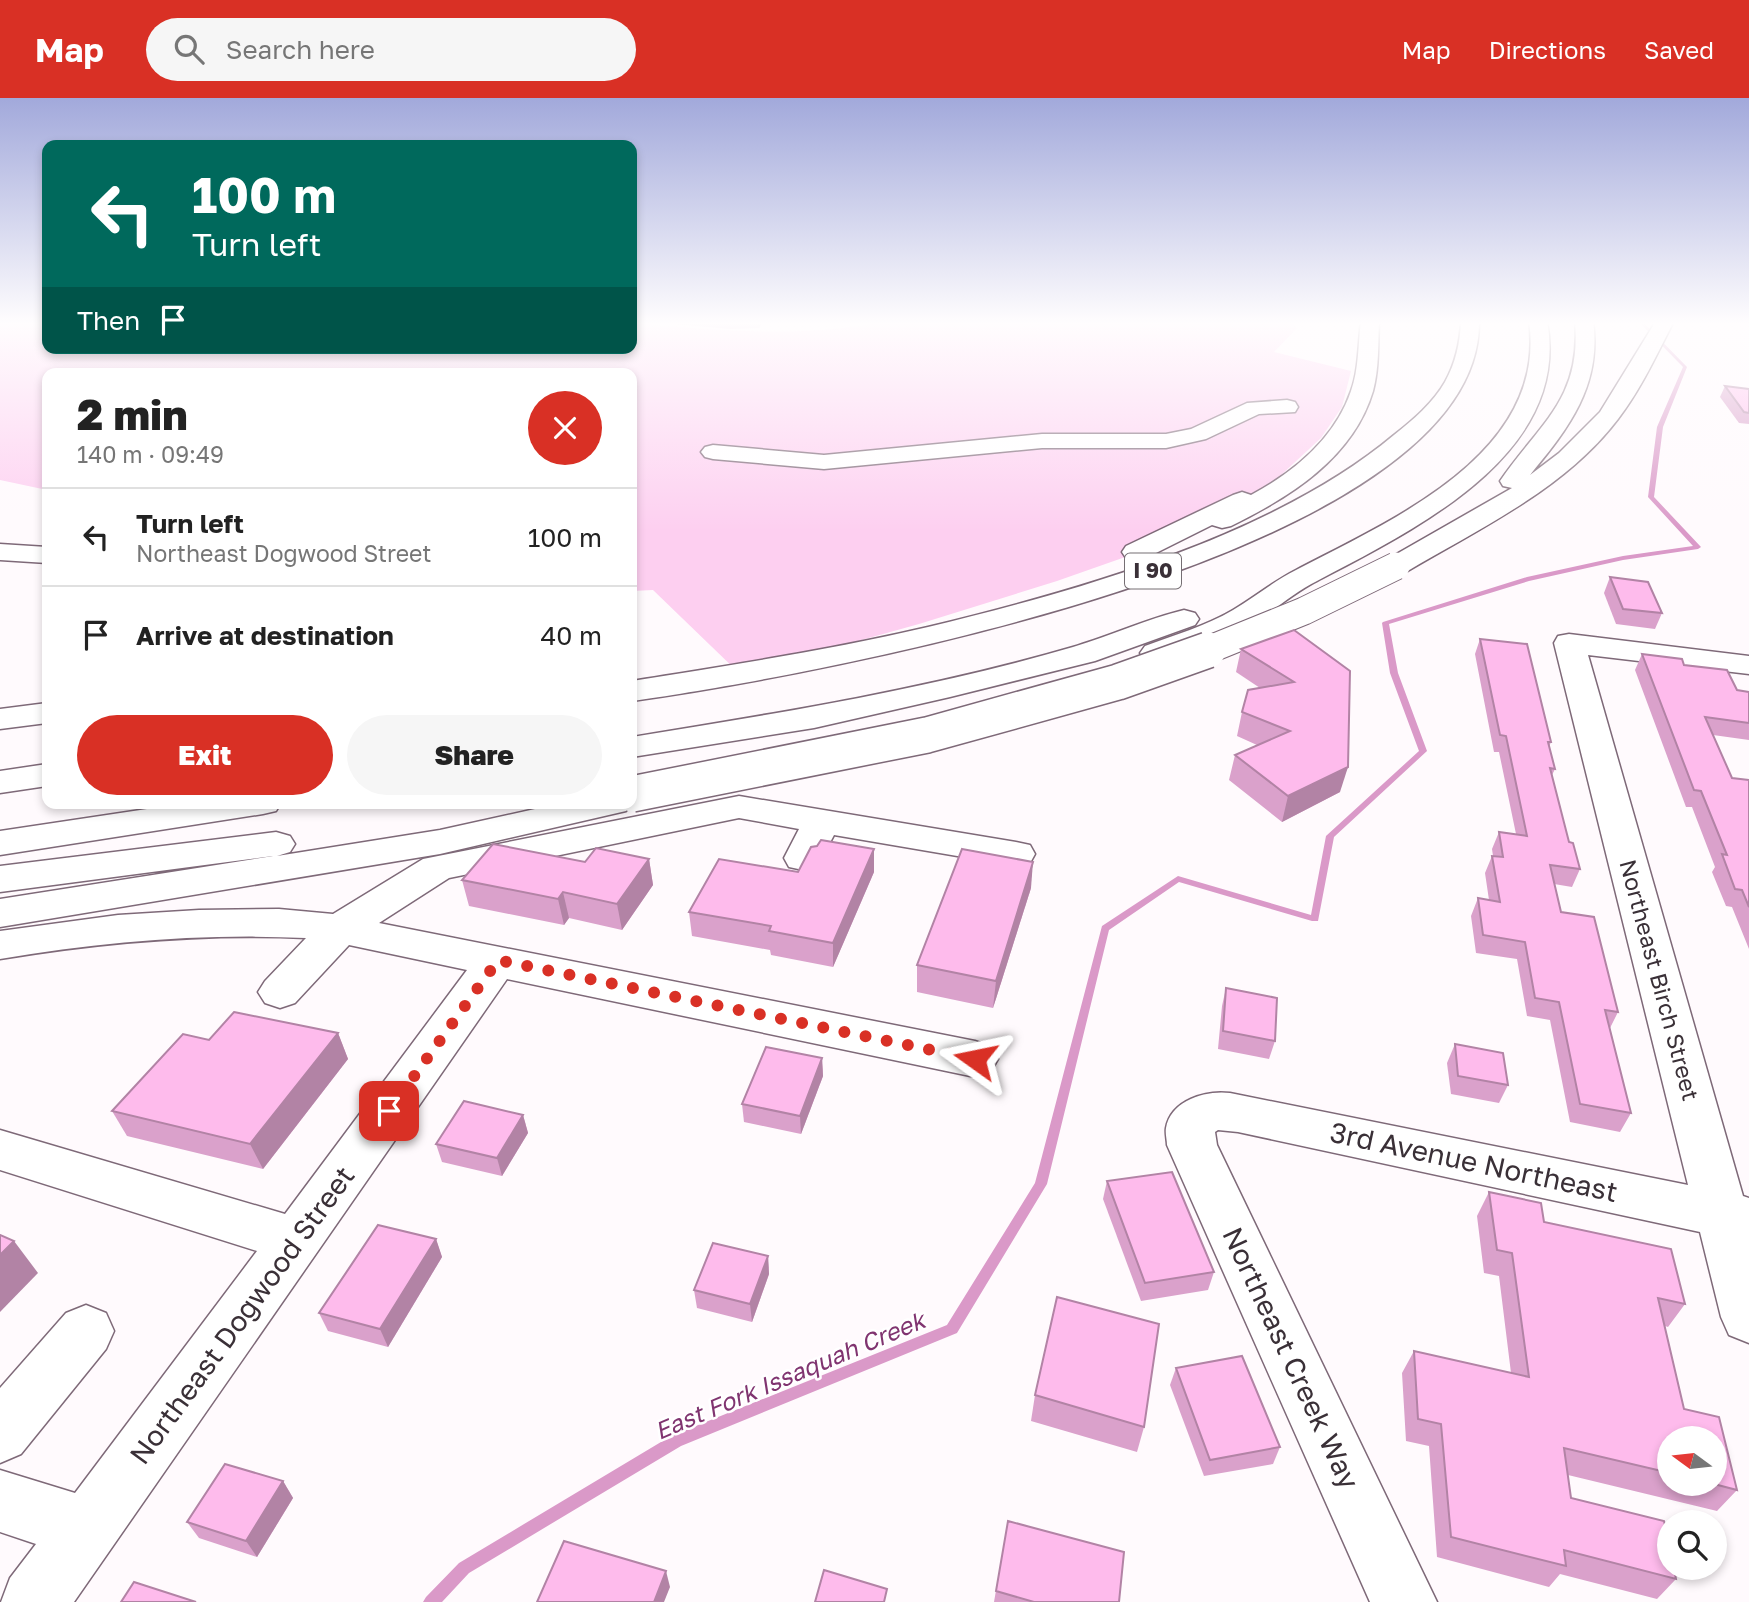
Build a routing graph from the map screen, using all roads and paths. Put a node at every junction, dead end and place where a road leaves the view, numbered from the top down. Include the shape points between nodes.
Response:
1 (1347, 391) edge
2 (1361, 391) edge
3 (1449, 391) edge
4 (1532, 391) edge
5 (1573, 391) edge
6 (1626, 391) edge
7 (1287, 407) dead end
8 (713, 452) dead end
9 (1479, 515) junction
10 (0, 552) edge
11 (42, 555) edge
12 (1131, 555) junction
13 (1305, 576) junction
14 (1749, 665) edge
15 (740, 674) junction
16 (637, 690) edge
17 (42, 714) edge
18 (0, 719) edge
19 (637, 746) edge
20 (42, 776) edge
21 (0, 782) edge
22 (637, 796) edge
23 (637, 796) edge
24 (225, 809) edge
25 (534, 809) edge
26 (586, 809) edge
27 (822, 821) junction
28 (0, 844) edge
29 (1016, 854) dead end
30 (803, 858) edge
31 (0, 879) edge
32 (0, 913) edge
33 (178, 926) junction
34 (340, 929) junction
35 (0, 945) edge
36 (498, 960) junction
37 (0, 967) edge
38 (281, 992) dead end
39 (975, 1059) dead end
40 (1199, 1115) joint
41 (0, 1150) edge
42 (1735, 1217) edge
43 (296, 1240) junction
44 (1749, 1317) edge
45 (86, 1331) dead end
46 (0, 1433) edge
47 (0, 1501) edge
48 (87, 1529) junction
49 (34, 1602) edge
50 (1404, 1602) edge

1 - 12 main road via 1335,419 1316,443 1280,475 1246,498
2 - 12 main road via 1346,427 1286,483 1231,516
3 - 15 main road, I 90 via 1431,415 1379,461 1295,511 1185,559 1052,606 885,646
4 - 13 main road, I 90 via 1527,404 1470,476 1379,540
5 - 9 main road via 1537,454
6 - 9 main road via 1597,429 1551,472
7 - 8 main road via 1255,408 1198,433 1166,441 1042,441 824,462
9 - 23 main road, bridge via 1396,566 1259,632 1079,695 867,750
10 - 11 main road
12 - 15 main road via 931,621
13 - 19 main road, I 90 via 1084,654 814,718
13 - 22 main road via 1236,620 1127,665 1011,703
14 - 42 main road, Northeast Birch Street via 1569,643
15 - 16 main road, I 90
17 - 18 main road
20 - 21 main road
24 - 28 main road
25 - 31 main road
26 - 32 main road via 440,842
27 - 29 main road
27 - 30 main road
27 - 34 main road via 739,807 437,868
33 - 34 main road via 266,922
33 - 35 main road via 104,930
33 - 37 main road
34 - 36 main road
34 - 38 main road
36 - 39 main road
36 - 43 main road, Northeast Dogwood Street
40 - 42 main road, 3rd Avenue Northeast via 1214,1110 1238,1113
40 - 50 main road, Northeast Creek Way via 1190,1128 1192,1145
41 - 43 main road
42 - 44 main road, Northeast Birch Street
43 - 48 main road, Northeast Dogwood Street
45 - 46 main road
47 - 48 main road
48 - 49 main road, Northeast Dogwood Street

